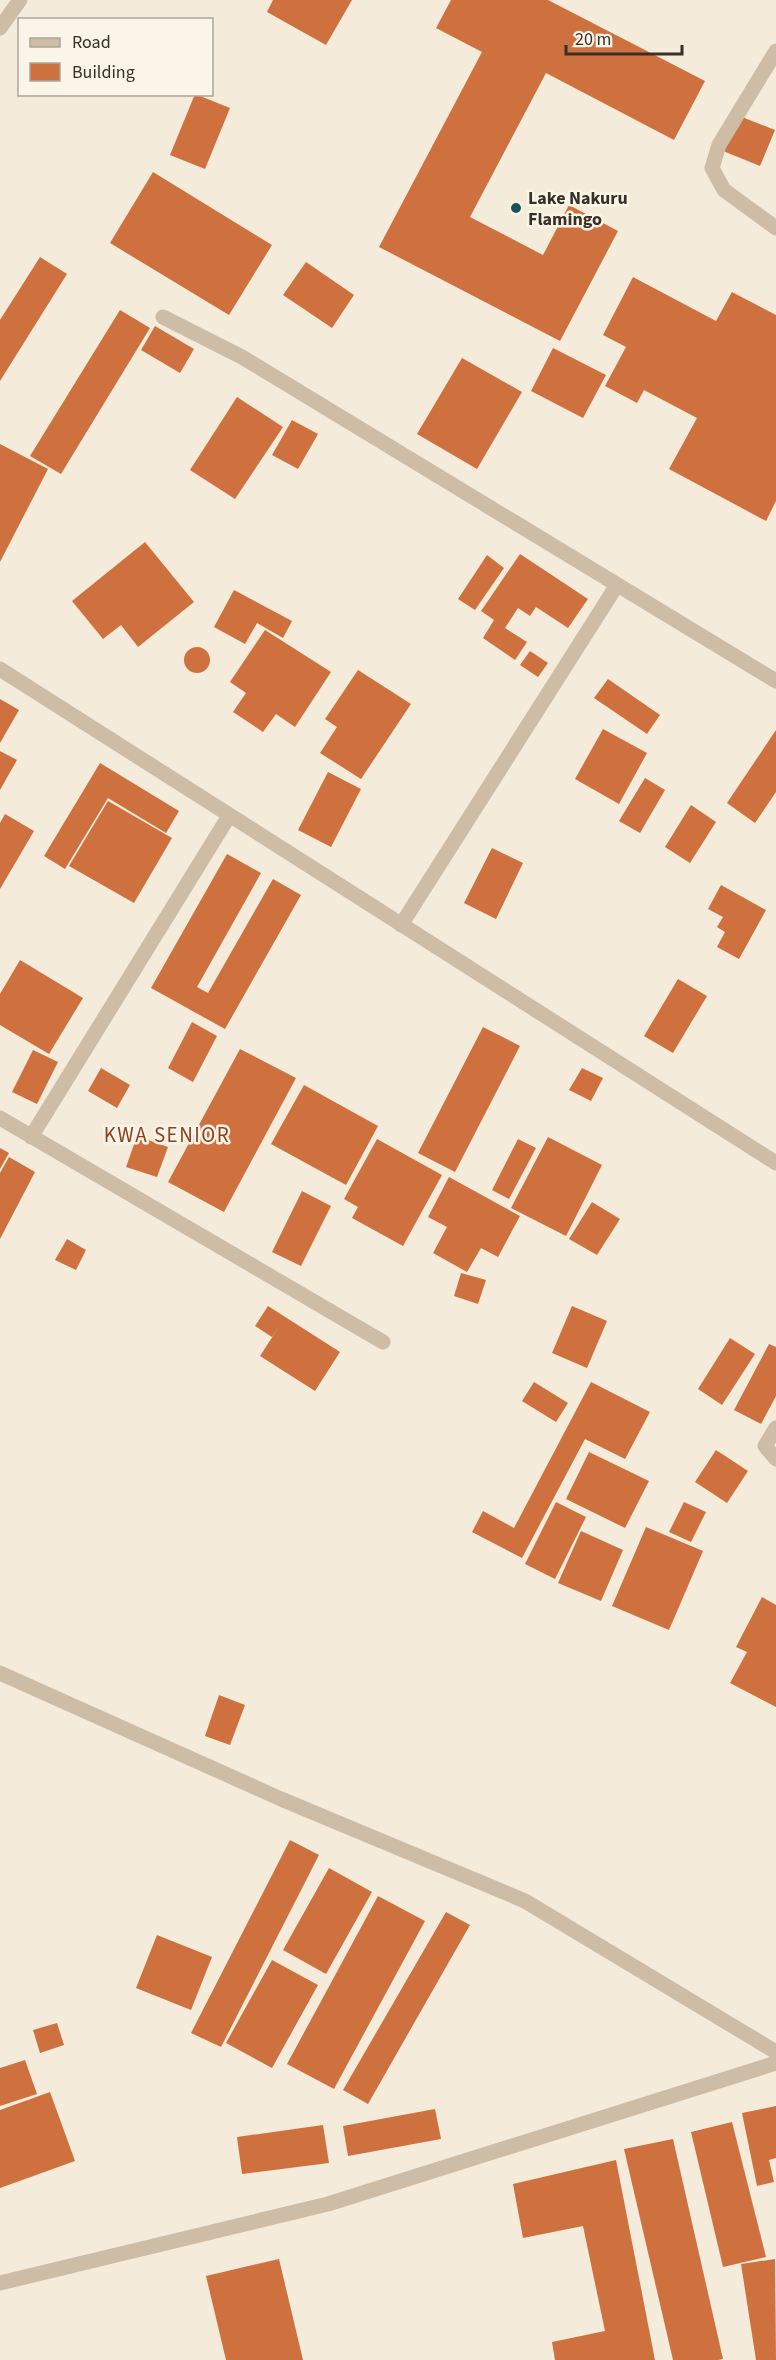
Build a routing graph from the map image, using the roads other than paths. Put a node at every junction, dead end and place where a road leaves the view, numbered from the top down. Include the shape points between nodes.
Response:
1 (20, 0) edge
2 (0, 28) edge
3 (776, 51) edge
4 (776, 228) edge
5 (162, 317) dead end
6 (617, 585) junction
7 (0, 669) edge
8 (776, 681) edge
9 (229, 816) junction
10 (401, 925) junction
11 (0, 1118) edge
12 (31, 1137) junction
13 (776, 1163) edge
14 (383, 1342) dead end
15 (776, 1428) edge
16 (776, 1459) edge
17 (0, 1674) edge
18 (776, 2052) edge
19 (776, 2063) edge
20 (0, 2283) edge

1 - 2 street
3 - 4 street via 719,145 712,168 724,190
5 - 6 street via 242,357
6 - 8 street
6 - 10 street
7 - 9 street
9 - 10 street
9 - 12 street
10 - 13 street
11 - 12 street
12 - 14 street
15 - 16 street via 765,1446
17 - 18 street via 525,1901
19 - 20 street via 328,2204

